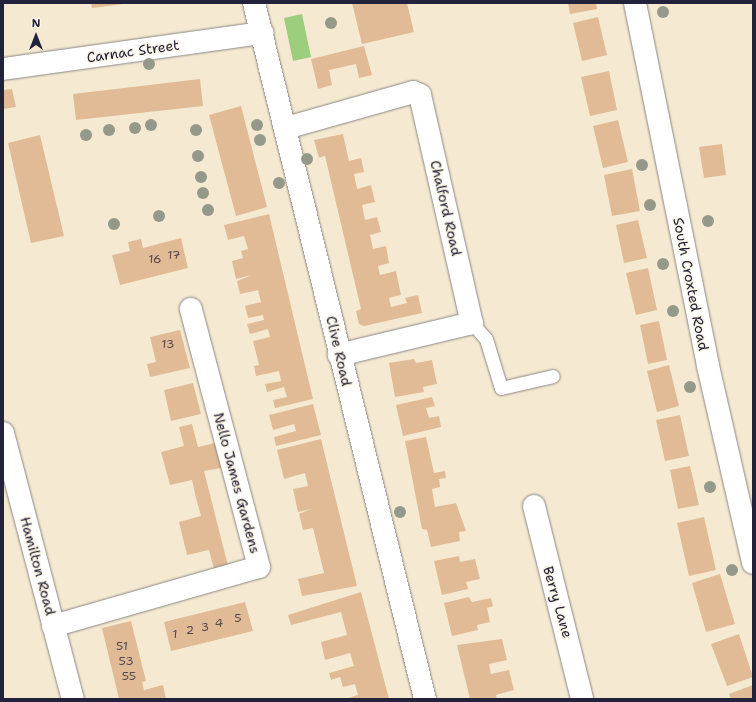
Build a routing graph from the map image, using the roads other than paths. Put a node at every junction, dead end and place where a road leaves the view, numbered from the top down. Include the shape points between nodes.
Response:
1 (254, 3) edge
2 (635, 3) edge
3 (263, 33) junction
4 (3, 69) edge
5 (286, 128) junction
6 (191, 309) dead end
7 (472, 323) junction
8 (339, 355) junction
9 (553, 376) dead end
10 (3, 433) edge
11 (534, 506) dead end
12 (753, 563) edge
13 (53, 626) junction
14 (73, 699) edge
15 (425, 699) edge
16 (582, 699) edge

1 - 3 street, Clive Road
2 - 12 street, South Croxted Road via 710,373
3 - 4 street, Carnac Street
3 - 5 street, Clive Road
5 - 7 street, Chalford Road via 414,92 420,95
5 - 8 street, Clive Road
6 - 13 street, Nello James Gardens via 259,567
7 - 8 street
7 - 9 lane via 486,339 501,388
8 - 15 street, Clive Road
10 - 13 street, Hamilton Road
11 - 16 street, Berry Lane
13 - 14 street, Hamilton Road

